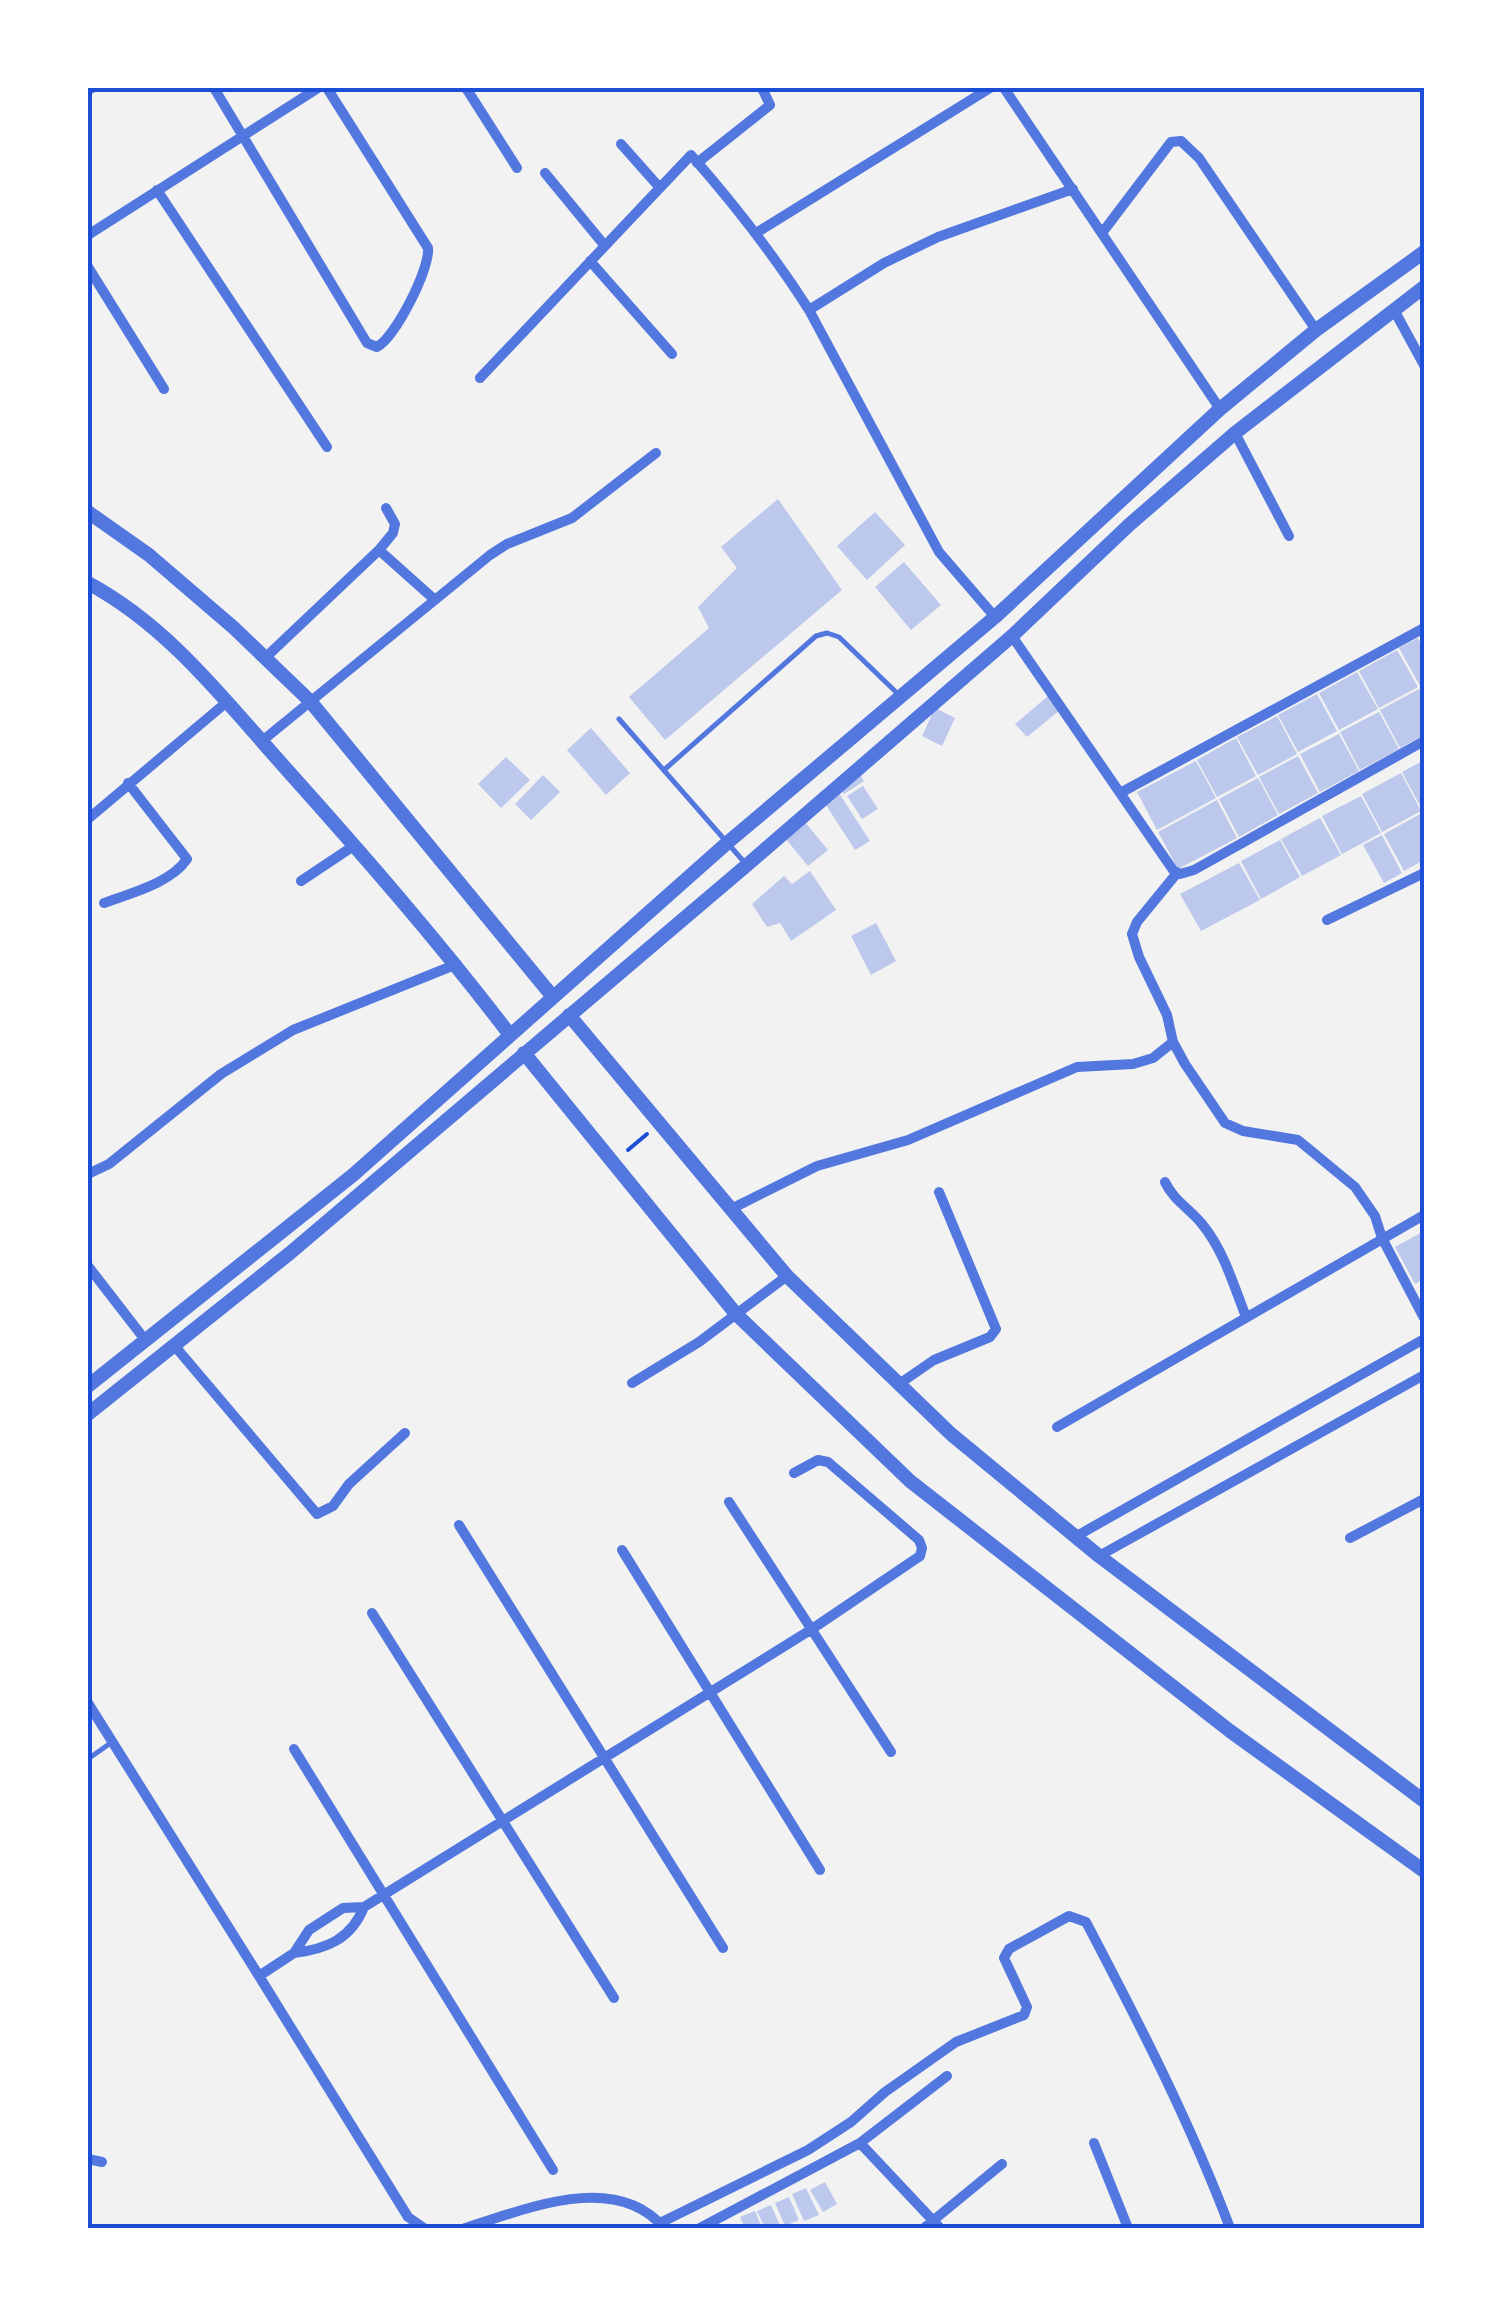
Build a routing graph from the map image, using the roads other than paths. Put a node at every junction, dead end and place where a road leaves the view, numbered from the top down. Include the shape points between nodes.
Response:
1 (214, 88) edge
2 (318, 88) edge
3 (327, 88) edge
4 (466, 88) edge
5 (762, 88) edge
6 (990, 88) edge
7 (1004, 88) edge
8 (244, 135) junction
9 (621, 144) dead end
10 (698, 163) junction
11 (517, 168) dead end
12 (545, 173) dead end
13 (660, 188) junction
14 (157, 190) junction
15 (1073, 190) junction
16 (756, 233) junction
17 (1102, 233) junction
18 (88, 235) edge
19 (605, 246) junction
20 (1424, 252) edge
21 (590, 260) junction
22 (88, 267) edge
23 (1424, 287) edge
24 (809, 310) junction
25 (1394, 310) junction
26 (1316, 330) junction
27 (672, 354) dead end
28 (1424, 365) edge
29 (480, 378) dead end
30 (164, 390) dead end
31 (1220, 409) junction
32 (1235, 433) junction
33 (328, 446) dead end
34 (656, 453) dead end
35 (386, 508) dead end
36 (88, 512) edge
37 (1289, 536) dead end
38 (379, 550) junction
39 (88, 582) edge
40 (435, 600) junction
41 (992, 613) junction
42 (1424, 628) edge
43 (1012, 636) junction
44 (266, 658) junction
45 (900, 696) junction
46 (228, 700) junction
47 (308, 703) junction
48 (619, 720) dead end
49 (265, 739) junction
50 (1424, 741) edge
51 (664, 770) junction
52 (128, 782) junction
53 (1122, 792) junction
54 (778, 799) junction
55 (88, 819) edge
56 (798, 820) junction
57 (722, 838) junction
58 (355, 845) junction
59 (747, 865) junction
60 (1176, 873) junction
61 (1424, 873) edge
62 (302, 881) dead end
63 (104, 902) dead end
64 (1327, 920) dead end
65 (457, 964) junction
66 (549, 1000) junction
67 (566, 1017) junction
68 (511, 1029) junction
69 (1173, 1042) junction
70 (529, 1049) junction
71 (88, 1174) edge
72 (1166, 1182) dead end
73 (939, 1192) dead end
74 (731, 1208) junction
75 (1424, 1214) edge
76 (1382, 1238) junction
77 (88, 1266) edge
78 (785, 1278) junction
79 (740, 1312) junction
80 (1246, 1317) junction
81 (1424, 1318) edge
82 (1424, 1339) edge
83 (146, 1341) junction
84 (174, 1344) junction
85 (1424, 1375) edge
86 (632, 1383) dead end
87 (899, 1384) junction
88 (88, 1386) edge
89 (88, 1414) edge
90 (1057, 1427) dead end
91 (405, 1433) dead end
92 (794, 1472) dead end
93 (1424, 1499) edge
94 (730, 1502) dead end
95 (458, 1525) dead end
96 (1075, 1537) junction
97 (1350, 1538) dead end
98 (622, 1550) dead end
99 (1099, 1556) junction
100 (372, 1613) dead end
101 (812, 1630) junction
102 (710, 1690) junction
103 (88, 1703) edge
104 (112, 1742) junction
105 (294, 1749) dead end
106 (892, 1752) dead end
107 (604, 1756) junction
108 (88, 1759) edge
109 (1424, 1801) edge
110 (502, 1820) junction
111 (820, 1870) dead end
112 (1424, 1870) edge
113 (385, 1894) junction
114 (364, 1907) junction
115 (723, 1948) dead end
116 (294, 1953) junction
117 (259, 1976) junction
118 (614, 1998) dead end
119 (947, 2076) dead end
120 (1094, 2142) dead end
121 (860, 2144) junction
122 (88, 2159) edge
123 (102, 2162) dead end
124 (1002, 2164) dead end
125 (552, 2170) dead end
126 (662, 2226) edge
127 (932, 2226) edge
128 (424, 2228) edge
129 (465, 2228) edge
130 (700, 2228) edge
131 (1128, 2228) edge
132 (1230, 2228) edge

1 - 8 street
2 - 8 street
3 - 8 street via 428,248 422,275 377,347 367,342
4 - 11 street
5 - 10 street via 770,105
6 - 16 street
7 - 15 street
8 - 14 street
9 - 13 street
10 - 13 street via 690,156
10 - 16 street
12 - 19 street
13 - 19 street
14 - 18 street
14 - 33 street
15 - 17 street
15 - 24 street via 938,237
16 - 24 street
17 - 26 street via 1170,142 1181,141
17 - 31 street
19 - 21 street
20 - 26 street
21 - 27 street
21 - 29 street
22 - 30 street
23 - 25 street
24 - 41 street via 939,552
25 - 28 street
25 - 32 street
26 - 31 street
31 - 32 street
31 - 41 street
32 - 37 street
32 - 43 street
34 - 40 street via 572,518 499,549
35 - 38 street via 395,524
36 - 44 street via 150,555
38 - 40 street
38 - 44 street
39 - 46 street via 159,631
40 - 47 street
41 - 43 street
41 - 45 street
42 - 53 street
43 - 53 street
43 - 56 street
44 - 47 street
45 - 51 lane via 827,632
45 - 54 street
46 - 49 street
46 - 52 street
47 - 49 street
47 - 66 street
48 - 51 lane
49 - 58 street
50 - 60 street via 1194,870
51 - 57 lane
52 - 55 street
52 - 63 street via 188,859 162,878
53 - 60 street
54 - 56 street
54 - 57 street
56 - 59 street
57 - 59 lane
57 - 66 street
58 - 62 street
58 - 65 street
59 - 67 street
60 - 69 street via 1132,934
61 - 64 street
65 - 68 street
65 - 71 street via 293,1030 220,1074
66 - 68 street
67 - 70 street
67 - 74 street
68 - 83 street via 353,1175
69 - 74 street via 1133,1064 1076,1067 908,1140 817,1166
69 - 76 street via 1225,1123 1298,1140 1355,1187
70 - 79 street
70 - 84 street
72 - 80 street via 1203,1224
73 - 87 street via 996,1329
74 - 78 street
75 - 76 street
76 - 80 street
76 - 81 street
77 - 83 street
78 - 79 street
78 - 87 street
79 - 86 street
79 - 112 street via 910,1481 1230,1731
80 - 90 street
82 - 96 street
83 - 88 street
84 - 89 street
84 - 91 street via 316,1514 333,1506
85 - 99 street
87 - 96 street
92 - 101 street via 828,1462 922,1544 918,1559
93 - 97 street
94 - 101 street
95 - 107 street
96 - 99 street
98 - 102 street
99 - 109 street
100 - 110 street
101 - 102 street
101 - 106 street
102 - 107 street
102 - 111 street
103 - 104 street
104 - 108 lane
104 - 117 street
105 - 113 street
107 - 110 street
107 - 115 street
110 - 113 street
110 - 118 street
113 - 114 street
113 - 125 street
114 - 116 street via 344,1908 309,1930
114 - 116 street via 356,1926 321,1950
116 - 117 street
117 - 128 street via 408,2217
119 - 121 street
120 - 131 street
121 - 127 street
121 - 130 street
122 - 123 street
124 - 127 street
126 - 129 street via 612,2198 568,2200
126 - 132 street via 808,2150 956,2042 1024,2015 1028,2007 1004,1958 1069,1916 1082,1918 1166,2076

